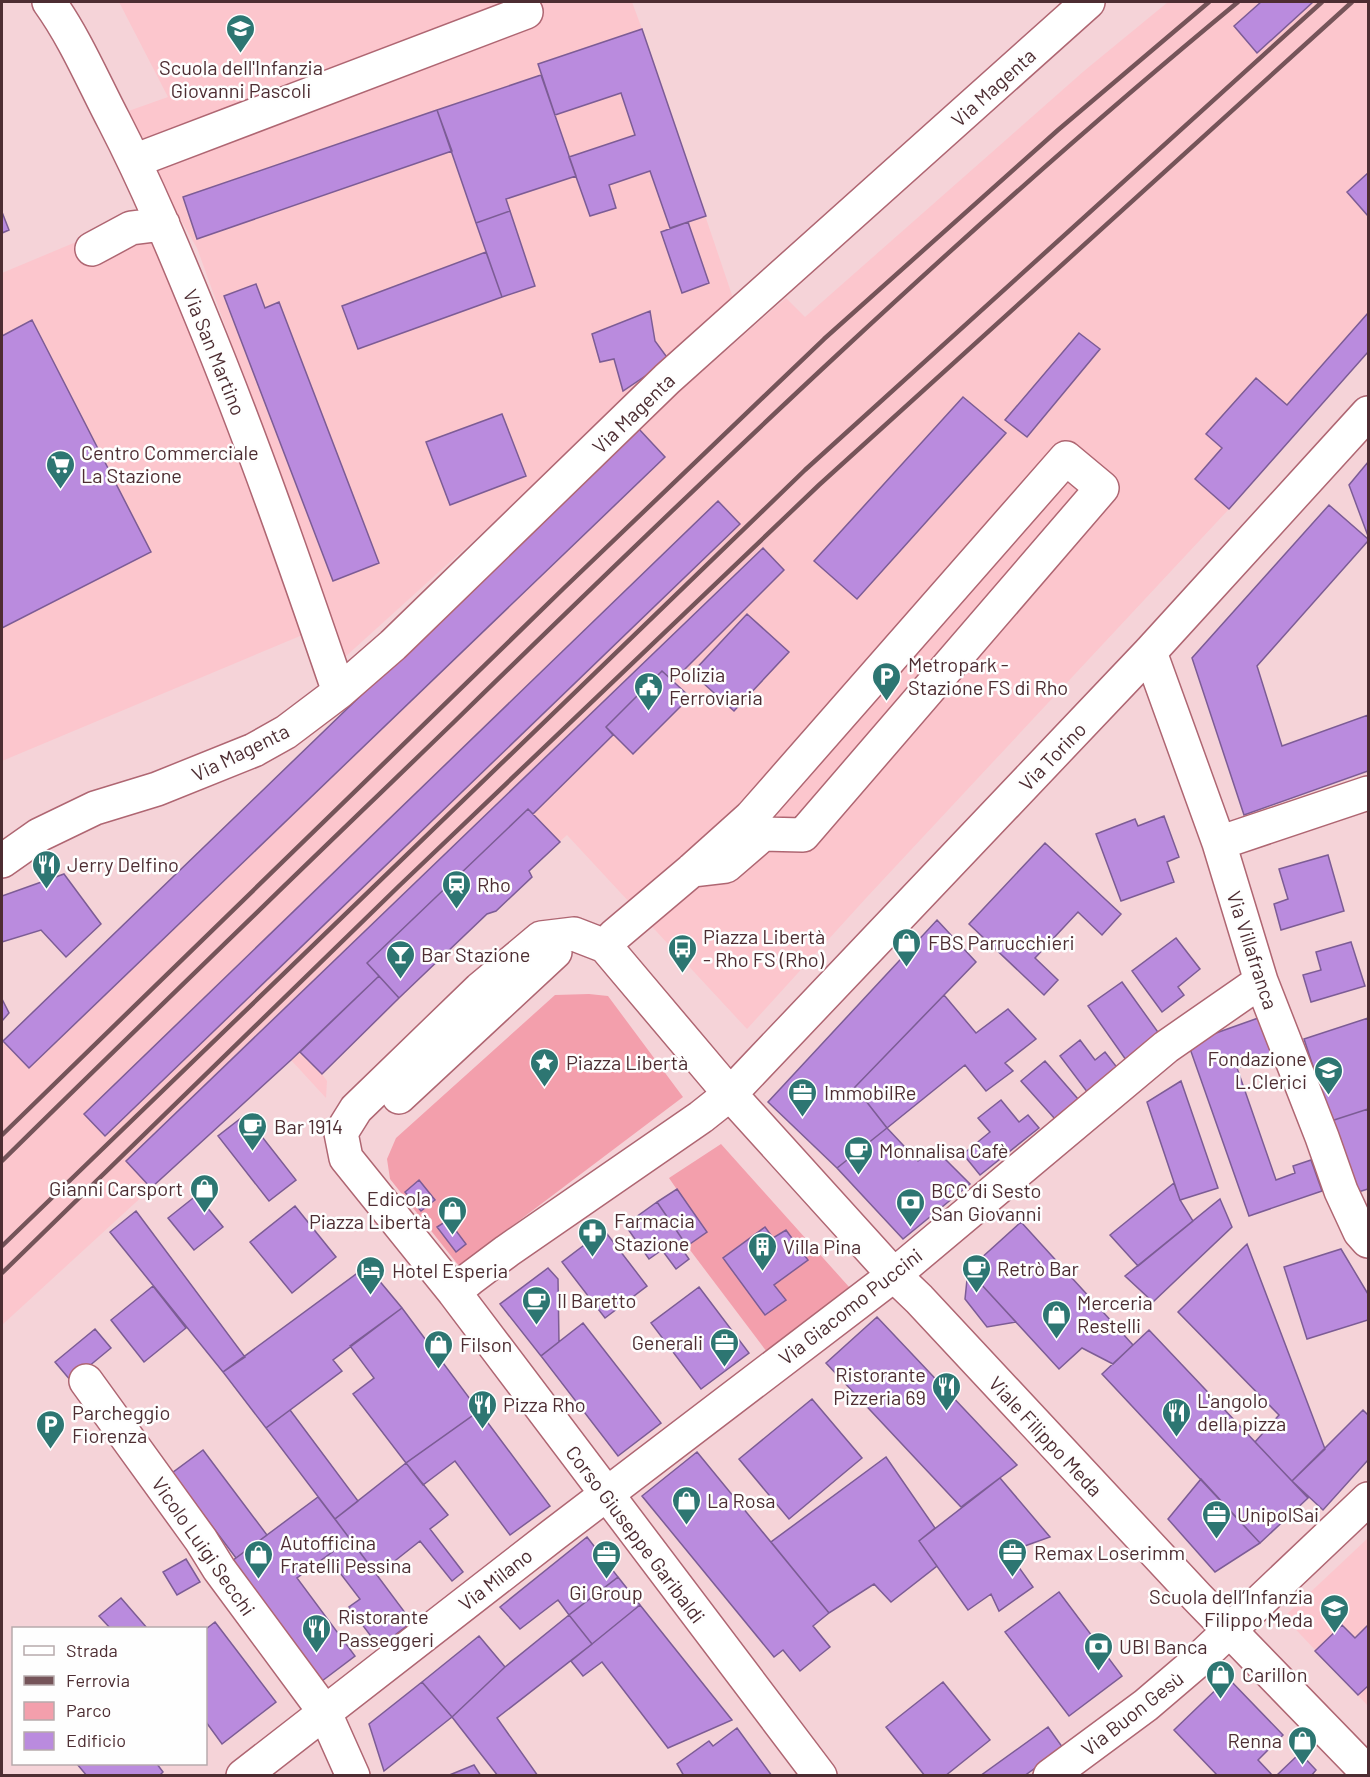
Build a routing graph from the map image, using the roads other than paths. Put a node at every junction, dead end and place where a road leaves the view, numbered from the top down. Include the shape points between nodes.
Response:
1 (520, 2) edge
2 (1088, 2) edge
3 (58, 9) edge
4 (134, 161) junction
5 (164, 224) junction
6 (92, 249) dead end
7 (1368, 413) edge
8 (1150, 652) junction
9 (339, 692) junction
10 (157, 789) junction
11 (1368, 793) edge
12 (1219, 843) junction
13 (2, 861) edge
14 (2, 867) edge
15 (692, 870) junction
16 (574, 934) junction
17 (614, 936) junction
18 (1261, 981) junction
19 (730, 1094) junction
20 (1368, 1241) edge
21 (894, 1275) junction
22 (454, 1293) junction
23 (86, 1381) dead end
24 (606, 1495) junction
25 (1368, 1499) edge
26 (1230, 1631) junction
27 (324, 1711) junction
28 (1368, 1773) edge
29 (243, 1776) edge
30 (353, 1776) edge
31 (820, 1776) edge
32 (1050, 1776) edge

1 - 4 street via 526,12
2 - 9 street, Via Magenta via 667,380 393,645
3 - 4 street, Via San Martino
4 - 5 street, Via San Martino
5 - 6 street via 131,228
5 - 9 street, Via San Martino via 281,523
7 - 8 street, Via Torino
8 - 12 street, Via Villafranca
8 - 19 street, Via Torino
9 - 10 street, Via Magenta via 286,732 254,750
10 - 13 street, Via Magenta via 94,808 39,835
10 - 14 street, Via Magenta via 113,821 70,843
11 - 12 street
12 - 18 street, Via Villafranca
15 - 15 street via 726,866 763,834 803,835 1102,488 1066,458 751,817
15 - 17 street
16 - 17 street via 594,930
16 - 19 street via 605,946
16 - 22 street via 541,938 480,988 356,1109 341,1133 345,1158
17 - 19 street via 632,945 706,1035
18 - 20 street, Via Villafranca via 1341,1191
18 - 21 street, Via Giacomo Puccini via 1166,1047
19 - 21 street, Viale Filippo Meda
19 - 22 street via 507,1251
21 - 24 street, Via Giacomo Puccini
21 - 26 street, Viale Filippo Meda
22 - 24 street, Corso Giuseppe Garibaldi
23 - 27 street, Vicolo Luigi Secchi
24 - 27 street, Via Milano
24 - 31 street, Corso Giuseppe Garibaldi
25 - 26 street, Via Buon Gesù
26 - 28 street, Viale Filippo Meda
26 - 32 street, Via Buon Gesù via 1146,1705
27 - 29 street, Via Milano
27 - 30 street, Vicolo Luigi Secchi

